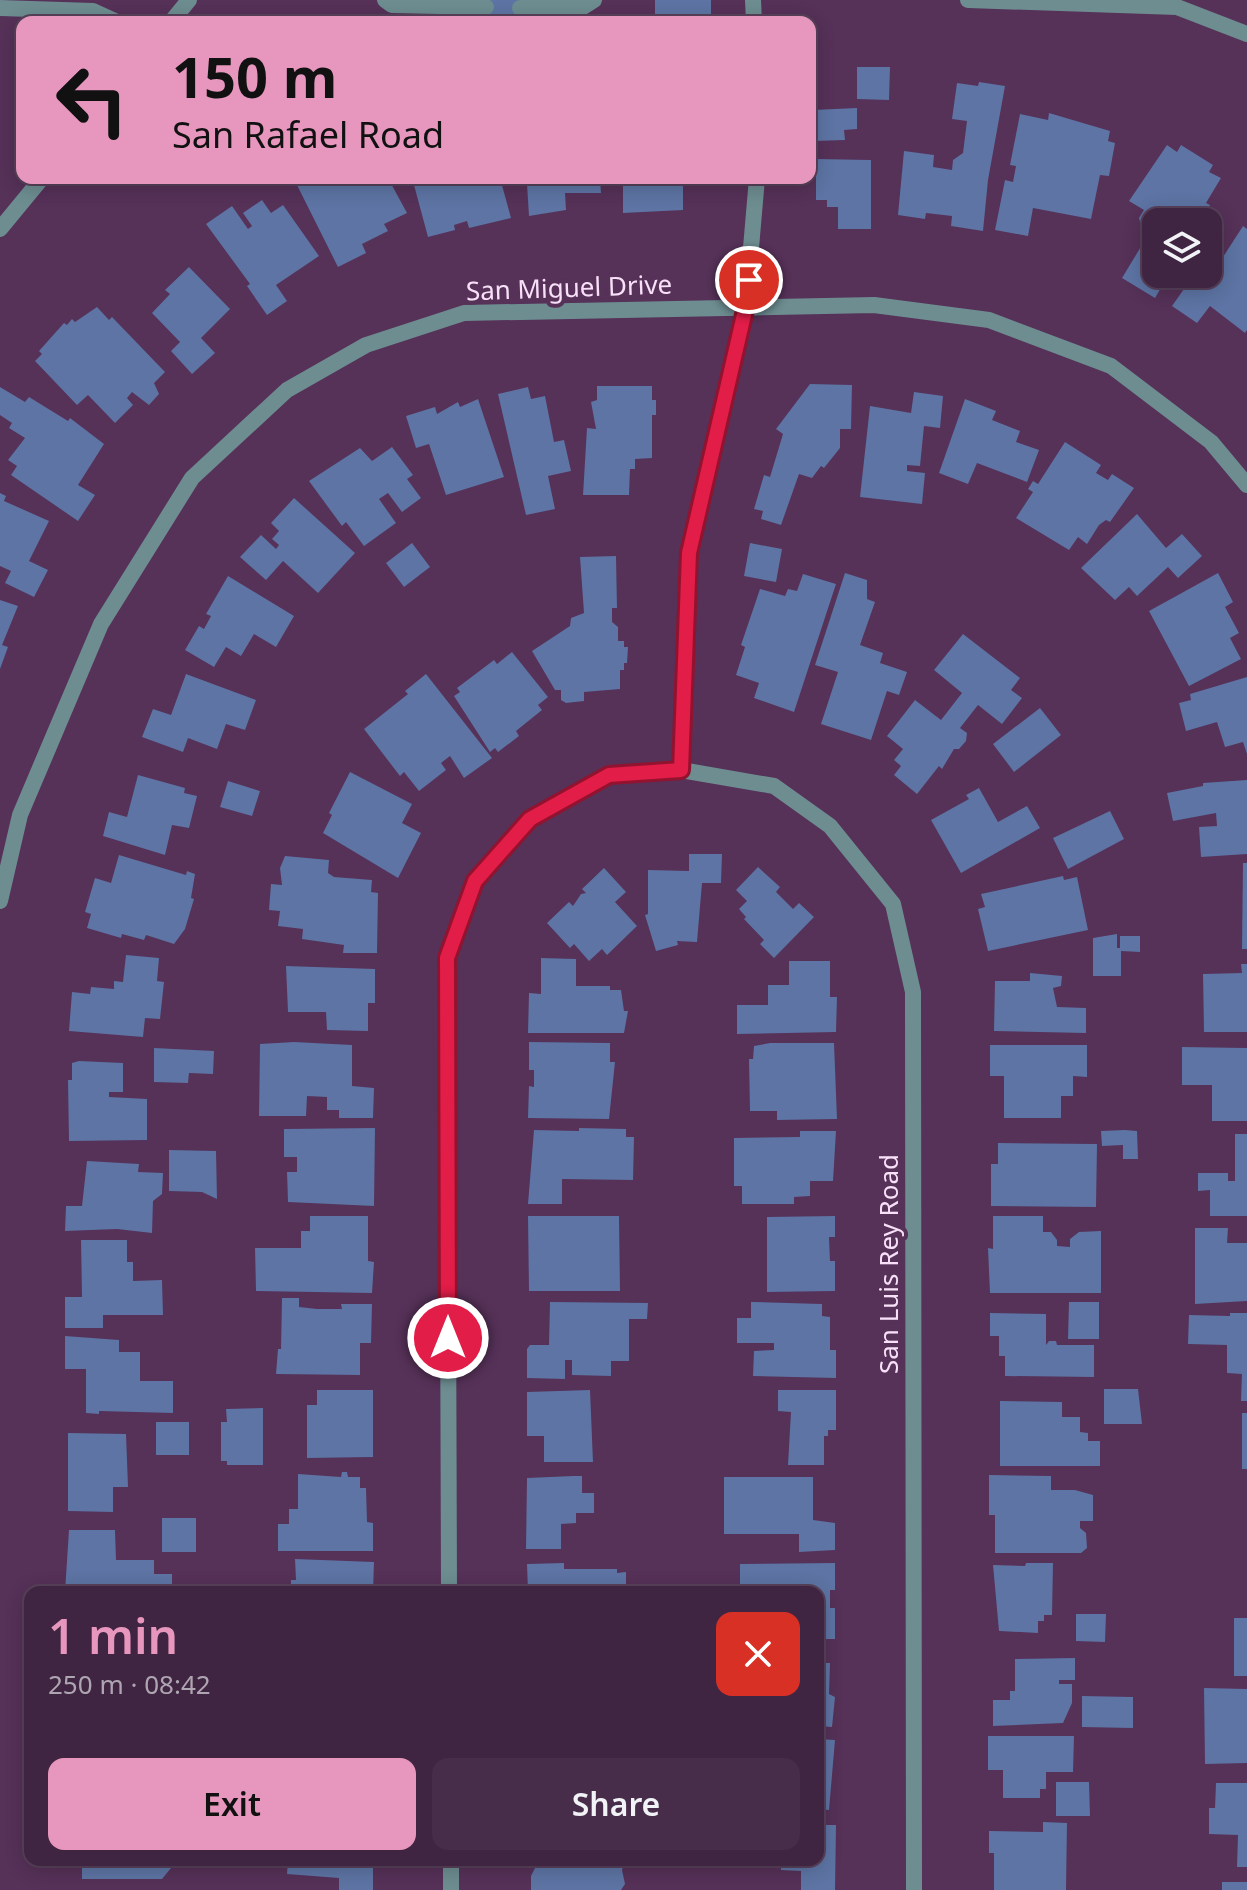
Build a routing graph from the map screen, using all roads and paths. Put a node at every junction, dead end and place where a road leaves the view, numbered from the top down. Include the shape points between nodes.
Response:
1 (189, 0) edge
2 (594, 0) edge
3 (968, 0) edge
4 (388, 2) edge
5 (1178, 3) edge
6 (486, 7) dead end
7 (0, 8) edge
8 (520, 8) dead end
9 (104, 16) edge
10 (176, 16) edge
11 (1247, 34) edge
12 (37, 184) edge
13 (756, 184) edge
14 (0, 229) edge
15 (746, 306) junction
16 (1247, 485) edge
17 (681, 770) junction
18 (0, 901) edge
19 (449, 1586) edge
20 (451, 1866) edge
21 (451, 1890) edge
22 (914, 1890) edge

1 - 10 street
2 - 8 street via 583,7
3 - 5 street
4 - 6 street
5 - 11 street
7 - 9 street via 93,11
12 - 14 street
13 - 15 street
15 - 16 street, San Miguel Drive via 874,305 989,320 1111,366 1211,442
15 - 17 street via 689,553
15 - 18 street, San Miguel Drive via 464,313 366,345 287,390 192,478 101,624 20,815
17 - 19 street, San Luis Rey Road via 609,775 530,819 475,881 447,958
17 - 22 street, San Luis Rey Road via 774,786 830,826 893,904 913,992
20 - 21 street

